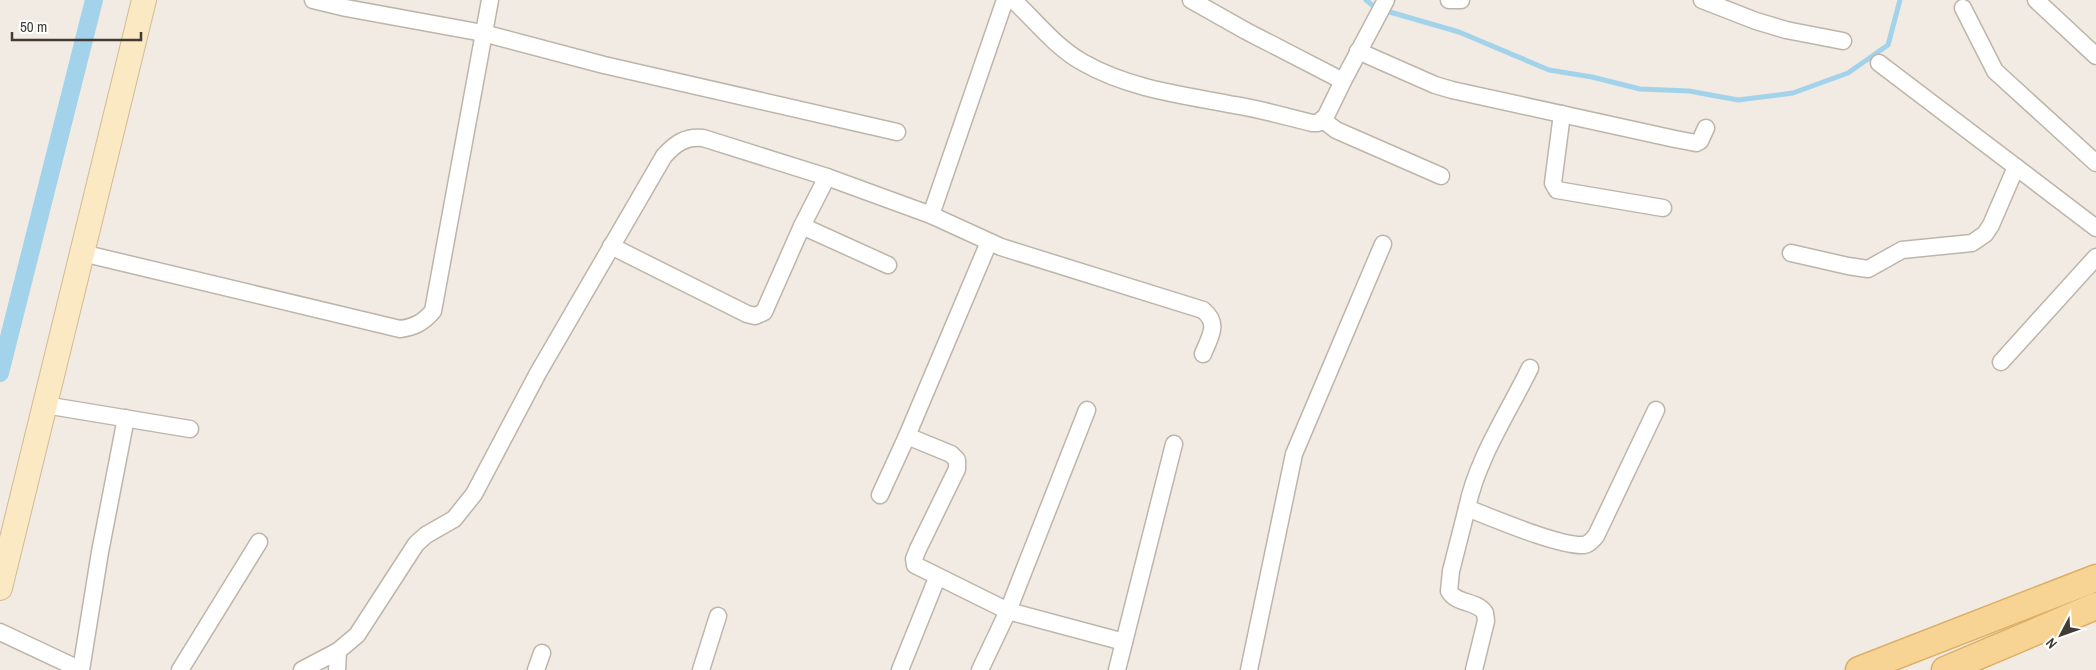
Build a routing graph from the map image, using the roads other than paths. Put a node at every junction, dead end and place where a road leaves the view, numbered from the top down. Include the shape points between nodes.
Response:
1 (144, 0) edge
2 (313, 0) edge
3 (490, 0) edge
4 (1005, 0) edge
5 (1012, 0) edge
6 (1192, 0) edge
7 (1449, 0) edge
8 (1461, 0) edge
9 (1702, 0) edge
10 (2036, 0) edge
11 (1383, 7) edge
12 (1963, 8) dead end
13 (483, 33) junction
14 (1843, 41) dead end
15 (1358, 51) junction
16 (2096, 56) edge
17 (1879, 63) dead end
18 (1343, 80) junction
19 (1562, 114) junction
20 (1323, 120) junction
21 (1706, 128) dead end
22 (897, 132) dead end
23 (2096, 163) edge
24 (2016, 167) junction
25 (1441, 176) dead end
26 (827, 177) junction
27 (1662, 208) dead end
28 (931, 215) junction
29 (802, 226) junction
30 (2096, 228) edge
31 (989, 242) junction
32 (1383, 244) dead end
33 (611, 246) junction
34 (82, 253) junction
35 (1791, 253) dead end
36 (2096, 257) edge
37 (888, 265) dead end
38 (1203, 354) dead end
39 (2001, 362) dead end
40 (1530, 368) dead end
41 (45, 405) junction
42 (1087, 410) dead end
43 (1656, 410) dead end
44 (126, 418) junction
45 (190, 429) dead end
46 (908, 436) junction
47 (1174, 444) dead end
48 (880, 495) dead end
49 (1467, 508) junction
50 (259, 542) dead end
51 (937, 578) junction
52 (2096, 578) edge
53 (0, 588) edge
54 (2096, 606) edge
55 (1008, 611) junction
56 (718, 616) dead end
57 (0, 632) edge
58 (1124, 642) junction
59 (338, 651) junction
60 (542, 653) dead end
61 (81, 670) edge
62 (180, 670) edge
63 (302, 670) edge
64 (337, 670) edge
65 (536, 670) edge
66 (701, 670) edge
67 (900, 670) edge
68 (980, 670) edge
69 (1118, 670) edge
70 (1249, 670) edge
71 (1474, 670) edge
72 (1859, 670) edge
73 (1945, 670) edge

1 - 34 street
2 - 13 street
3 - 13 street
4 - 28 street
5 - 20 street via 1083,63 1130,83 1312,123
6 - 18 street
7 - 8 street
9 - 14 street via 1786,30
10 - 16 street
11 - 15 street
12 - 23 street via 1995,70
13 - 22 street via 614,67
13 - 34 street via 433,311 414,327 400,329
15 - 18 street
15 - 19 street via 1435,85
17 - 24 street
18 - 20 street
19 - 21 street via 1693,143 1700,141
19 - 27 street via 1553,183 1557,190
20 - 25 street via 1336,130
24 - 30 street
24 - 35 street via 1992,225 1972,243 1902,250 1868,268
26 - 28 street
26 - 29 street
26 - 33 street via 692,136 675,143 664,156
28 - 31 street
29 - 33 street via 764,312 755,316
29 - 37 street
31 - 38 street via 1203,310 1212,322
31 - 46 street
32 - 70 street via 1294,454
33 - 59 street via 474,494 454,519 416,544 366,622
34 - 41 street
36 - 39 street
40 - 49 street via 1482,463 1470,491
41 - 44 street
41 - 53 street
42 - 55 street
43 - 49 street via 1596,536 1585,545 1530,532
44 - 45 street
44 - 61 street
46 - 48 street
46 - 51 street via 951,454 959,464 914,559 918,568
47 - 58 street
49 - 71 street via 1449,591 1456,598 1479,606 1485,613
50 - 62 street
51 - 55 street
51 - 67 street
52 - 72 main road
54 - 73 main road
55 - 58 street
55 - 68 street
56 - 66 street
57 - 61 street
58 - 69 street
59 - 63 street
59 - 64 street
60 - 65 street

